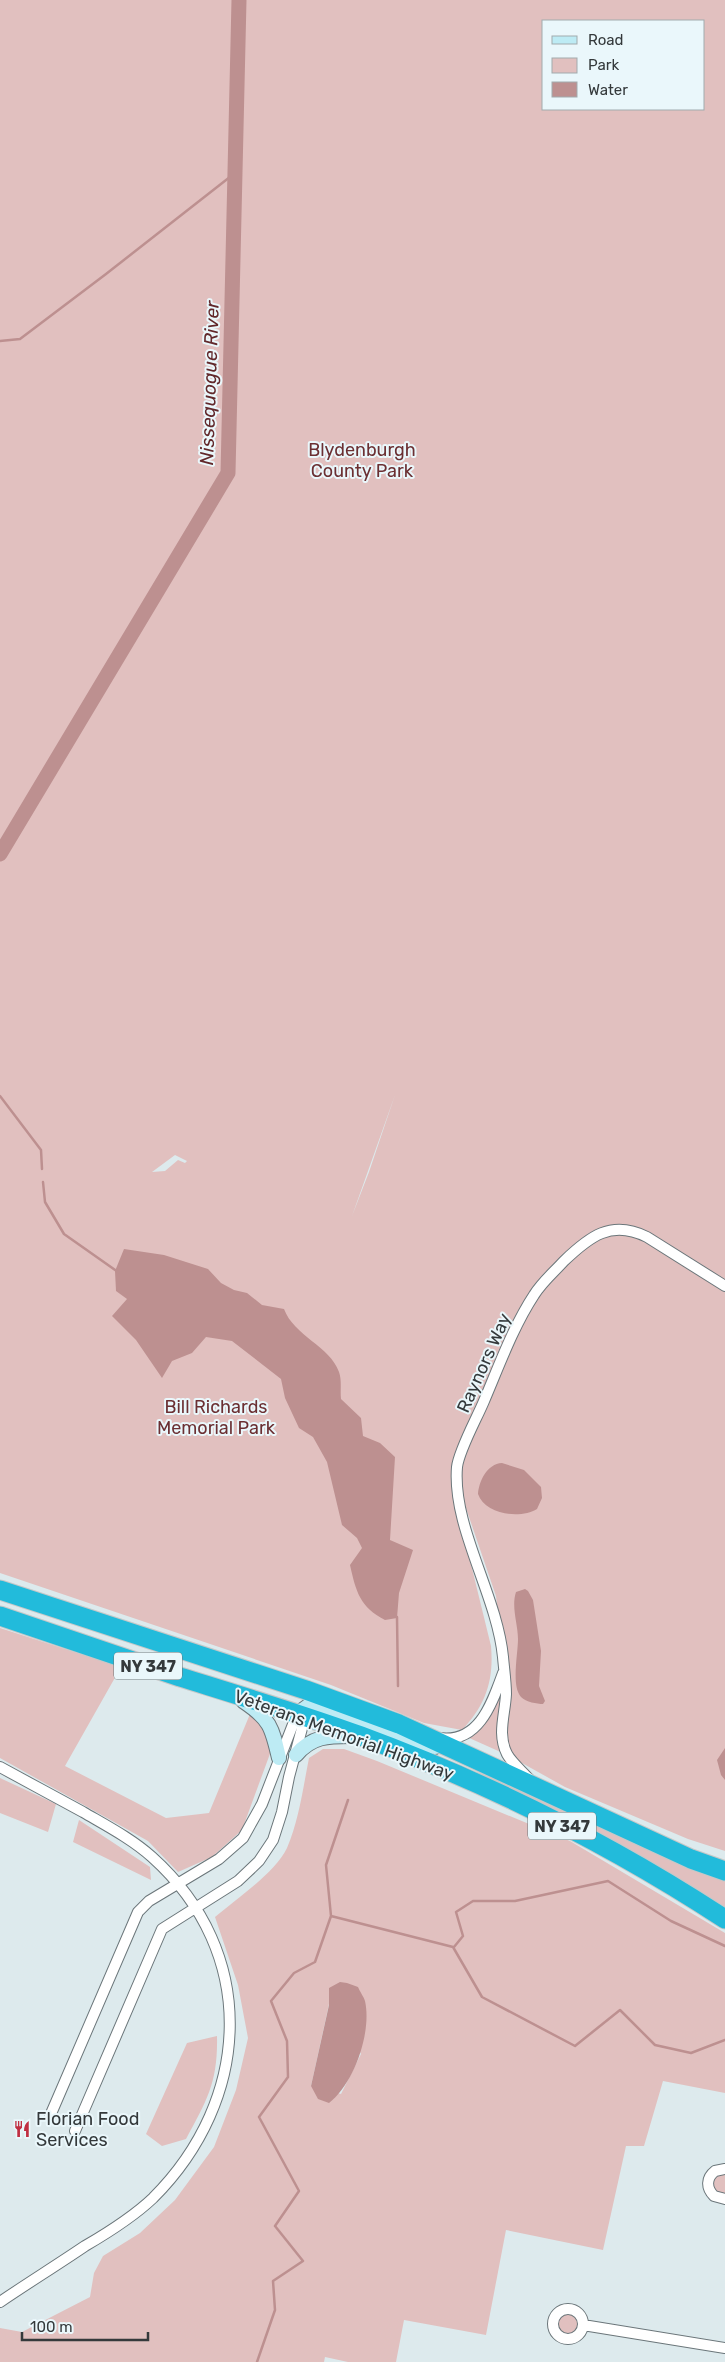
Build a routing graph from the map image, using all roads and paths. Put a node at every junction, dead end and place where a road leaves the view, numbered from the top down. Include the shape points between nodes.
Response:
1 (725, 1286) edge
2 (0, 1590) edge
3 (0, 1616) edge
4 (504, 1670) junction
5 (288, 1684) junction
6 (232, 1693) junction
7 (302, 1713) junction
8 (426, 1736) junction
9 (362, 1737) junction
10 (296, 1754) junction
11 (470, 1756) junction
12 (279, 1758) junction
13 (0, 1767) edge
14 (537, 1786) junction
15 (652, 1839) junction
16 (725, 1862) edge
17 (725, 1871) edge
18 (179, 1883) junction
19 (197, 1907) junction
20 (725, 1919) edge
21 (50, 2116) dead end
22 (75, 2131) dead end
23 (725, 2169) edge
24 (725, 2199) edge
25 (0, 2302) edge
26 (583, 2325) dead end
27 (725, 2348) edge

1 - 4 street, Raynors Way via 647,1237 634,1231 615,1230 598,1234 584,1243 534,1296 458,1464 456,1483 488,1592
2 - 5 highway, Veterans Memorial Highway / NY 347
3 - 6 highway, Veterans Memorial Highway / NY 347
4 - 8 street, Raynors Way via 488,1712 477,1726 456,1738
4 - 14 street, Raynors Way via 503,1744 512,1760
5 - 7 street via 301,1696
5 - 8 highway, Veterans Memorial Highway / NY 347
6 - 7 highway, Veterans Memorial Highway / NY 347
6 - 12 street via 266,1718 273,1731
7 - 9 highway, Veterans Memorial Highway / NY 347
7 - 10 street
7 - 11 street via 318,1706 413,1742
7 - 12 street
8 - 11 highway, Veterans Memorial Highway / NY 347
9 - 10 street via 320,1737
9 - 20 highway, Veterans Memorial Highway / NY 347 via 459,1776 542,1816 657,1877
10 - 19 street via 273,1840 259,1861 238,1881
11 - 14 highway, Veterans Memorial Highway / NY 347
12 - 18 street via 259,1811 243,1838 219,1859
13 - 18 street via 132,1841
14 - 15 highway, Veterans Memorial Highway / NY 347
15 - 16 highway, NY 347
15 - 17 highway, Veterans Memorial Highway via 691,1859
18 - 19 street
18 - 21 street via 149,1901 135,1916
19 - 22 street via 162,1929
19 - 25 street via 219,1959 230,2016 225,2071 207,2122 181,2166 148,2203
23 - 24 street via 715,2171 708,2183 714,2196
26 - 27 street

